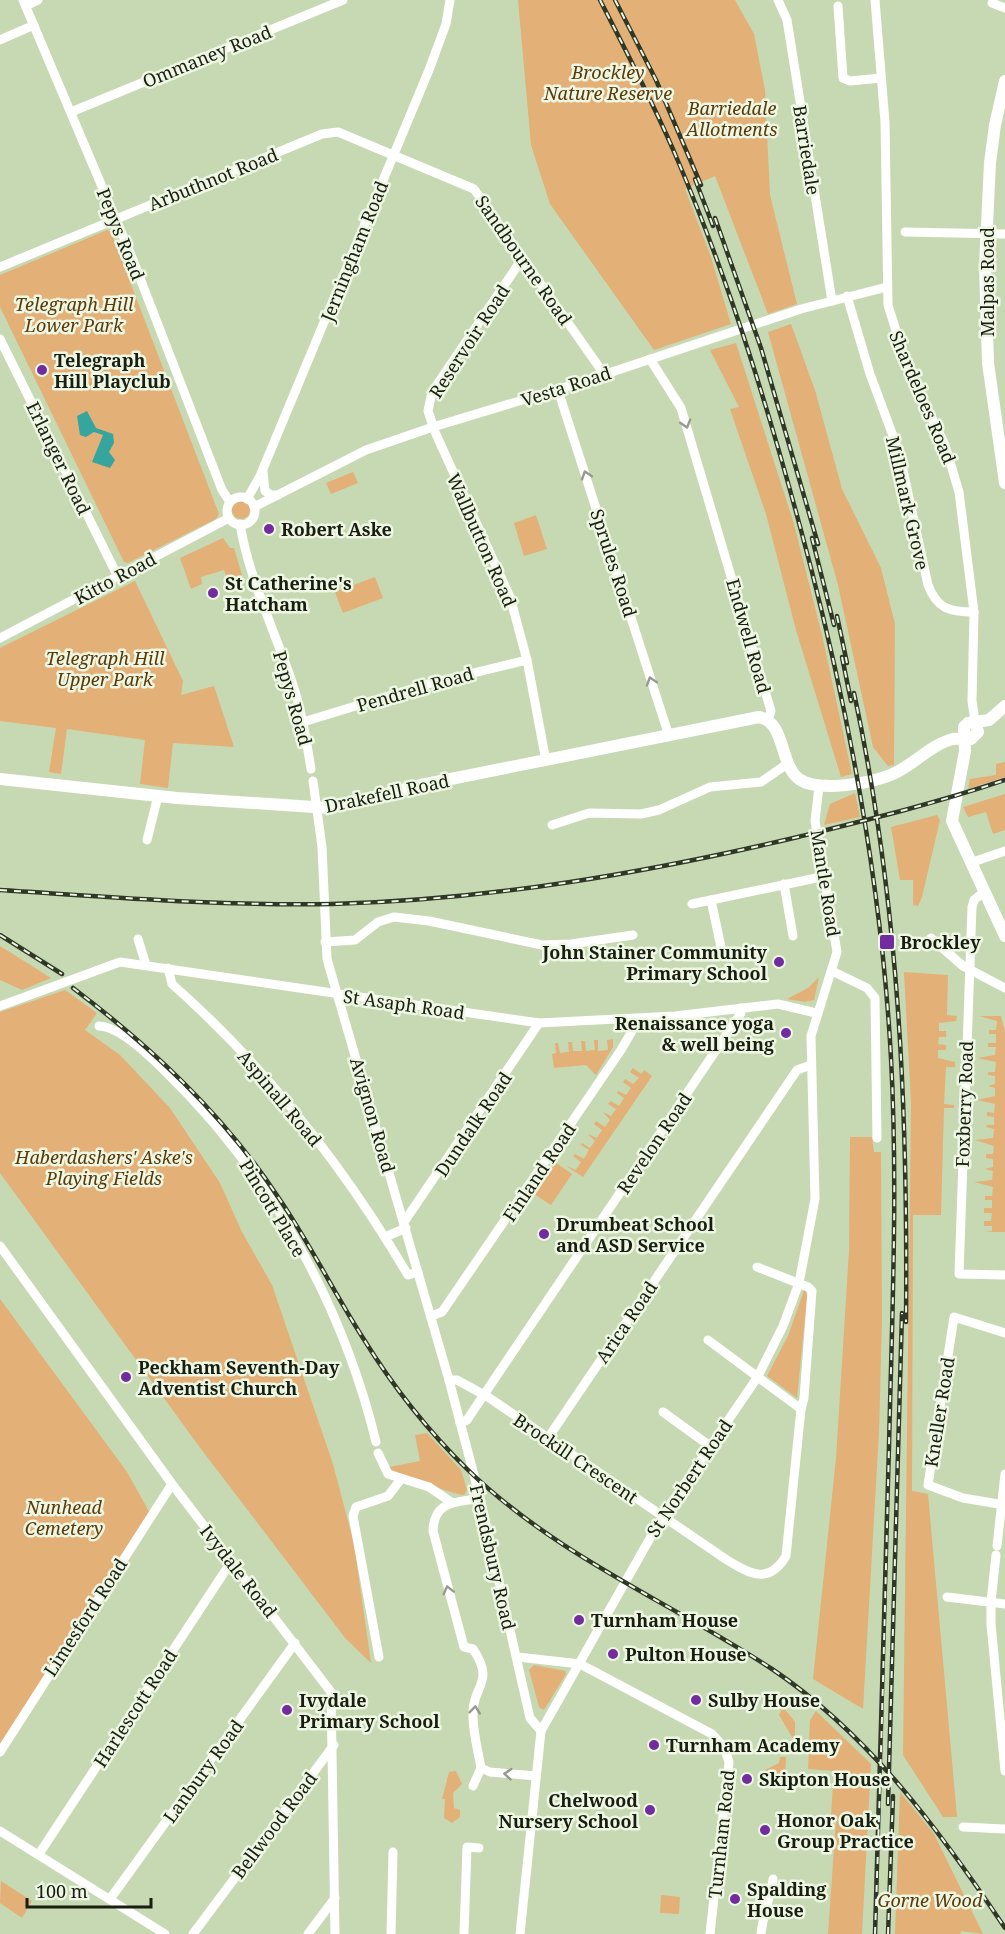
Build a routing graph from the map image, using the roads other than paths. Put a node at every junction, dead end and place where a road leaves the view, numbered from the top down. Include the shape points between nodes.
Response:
1 (38, 0) edge
2 (344, 0) edge
3 (450, 0) edge
4 (778, 0) edge
5 (875, 0) edge
6 (24, 3) edge
7 (992, 3) dead end
8 (838, 6) dead end
9 (1005, 8) edge
10 (34, 25) junction
11 (0, 40) edge
12 (881, 78) junction
13 (1005, 81) edge
14 (71, 112) junction
15 (394, 154) junction
16 (116, 219) junction
17 (905, 232) dead end
18 (986, 233) junction
19 (1005, 234) edge
20 (522, 259) junction
21 (0, 267) edge
22 (887, 287) junction
23 (847, 296) junction
24 (832, 301) junction
25 (0, 339) edge
26 (650, 359) junction
27 (604, 374) junction
28 (558, 390) junction
29 (433, 427) junction
30 (262, 470) junction
31 (1005, 483) edge
32 (278, 495) junction
33 (247, 499) junction
34 (230, 502) junction
35 (254, 507) junction
36 (229, 518) junction
37 (240, 524) junction
38 (118, 577) junction
39 (974, 612) junction
40 (0, 638) edge
41 (528, 660) junction
42 (1005, 706) edge
43 (768, 720) junction
44 (975, 721) junction
45 (303, 722) junction
46 (669, 736) junction
47 (964, 740) junction
48 (546, 761) junction
49 (787, 764) junction
50 (311, 769) dead end
51 (0, 779) edge
52 (313, 781) dead end
53 (819, 786) junction
54 (158, 796) junction
55 (318, 808) junction
56 (552, 825) dead end
57 (147, 840) dead end
58 (1005, 851) edge
59 (970, 863) junction
60 (826, 876) junction
61 (784, 884) junction
62 (984, 892) junction
63 (711, 900) junction
64 (692, 904) dead end
65 (633, 935) dead end
66 (793, 936) dead end
67 (1005, 936) edge
68 (931, 938) dead end
69 (138, 939) dead end
70 (325, 942) junction
71 (722, 952) dead end
72 (146, 965) junction
73 (168, 968) junction
74 (969, 969) junction
75 (832, 971) junction
76 (1005, 988) edge
77 (337, 994) junction
78 (0, 1006) edge
79 (741, 1008) junction
80 (816, 1013) junction
81 (635, 1018) junction
82 (539, 1023) junction
83 (99, 1026) dead end
84 (811, 1065) junction
85 (877, 1138) dead end
86 (405, 1226) junction
87 (385, 1237) junction
88 (0, 1246) edge
89 (757, 1267) dead end
90 (418, 1272) junction
91 (1005, 1275) edge
92 (799, 1283) junction
93 (432, 1316) junction
94 (1005, 1333) edge
95 (708, 1340) dead end
96 (758, 1378) junction
97 (449, 1380) junction
98 (483, 1395) junction
99 (801, 1409) junction
100 (663, 1412) dead end
101 (460, 1423) junction
102 (548, 1438) junction
103 (376, 1442) dead end
104 (711, 1446) junction
105 (378, 1453) dead end
106 (1005, 1474) edge
107 (401, 1479) junction
108 (172, 1484) junction
109 (480, 1498) junction
110 (451, 1502) junction
111 (1003, 1504) edge
112 (662, 1517) junction
113 (231, 1562) junction
114 (947, 1597) dead end
115 (991, 1602) junction
116 (1005, 1604) edge
117 (295, 1643) junction
118 (379, 1657) dead end
119 (518, 1657) junction
120 (580, 1664) junction
121 (1002, 1712) edge
122 (541, 1731) junction
123 (334, 1745) junction
124 (0, 1752) edge
125 (481, 1768) junction
126 (1005, 1771) edge
127 (535, 1776) junction
128 (473, 1786) dead end
129 (963, 1827) dead end
130 (1005, 1829) edge
131 (0, 1831) edge
132 (479, 1848) dead end
133 (393, 1852) dead end
134 (39, 1854) junction
135 (772, 1879) dead end
136 (335, 1898) junction
137 (110, 1899) junction
138 (165, 1934) edge
139 (193, 1934) edge
140 (308, 1934) edge
141 (335, 1934) edge
142 (391, 1934) edge
143 (464, 1934) edge
144 (520, 1934) edge
145 (710, 1934) edge
146 (761, 1934) edge

1 - 6 street
2 - 14 street, Ommaney Road
3 - 15 street, Jerningham Road via 439,43
4 - 24 street, Barriedale via 787,20
5 - 12 street, Shardeloes Road
6 - 10 street, Pepys Road
7 - 9 street
8 - 12 street via 843,78
10 - 11 street
10 - 14 street, Pepys Road
12 - 22 street, Shardeloes Road
13 - 18 main road, Malpas Road via 991,154
14 - 16 street, Pepys Road
15 - 16 street, Arbuthnot Road via 330,132
15 - 20 street, Sandbourne Road via 474,189
15 - 30 street, Jerningham Road
16 - 21 street, Arbuthnot Road
16 - 34 street, Pepys Road
17 - 18 street
18 - 19 street
18 - 31 main road, Malpas Road via 988,363
20 - 27 street, Sandbourne Road
20 - 29 street, Reservoir Road via 432,392 428,411
22 - 23 street, Vesta Road
22 - 39 street, Shardeloes Road via 899,345 951,462 967,546
23 - 24 street, Vesta Road
23 - 39 street, Millmark Grove via 899,452 928,585 944,609
24 - 26 street, Vesta Road
25 - 38 street, Erlanger Road
26 - 27 street, Vesta Road
26 -> 43 street, Endwell Road via 681,408 771,711
27 - 28 street, Vesta Road
28 - 29 street, Vesta Road
46 -> 28 street, Sprules Road
29 - 32 street, Vesta Road via 366,450
29 - 41 street, Wallbutton Road via 510,597
30 - 32 street via 265,491
30 - 33 street, Jerningham Road
32 - 35 street, Vesta Road
33 - 34 street
33 - 35 street
34 - 36 street
35 - 37 street via 251,520
36 - 37 street
36 - 38 street, Kitto Road
37 - 45 street, Pepys Road
38 - 40 street, Kitto Road
39 - 44 street, Shardeloes Road
41 - 45 street, Pendrell Road via 428,684
41 - 48 street, Wallbutton Road
42 - 44 main road via 989,720
43 - 46 main road, Drakefell Road via 759,717
43 - 49 main road, Endwell Road via 775,728
44 - 47 main road via 978,732
45 - 50 street, Pepys Road
46 - 48 main road, Drakefell Road
47 - 53 main road, Endwell Road via 953,739 892,774 852,784
47 - 59 main road via 952,821
48 - 55 main road, Drakefell Road
49 - 53 main road, Endwell Road via 804,783
49 - 56 street via 761,782 710,788 659,810 641,814 589,813
51 - 54 main road, Drakefell Road
52 - 55 street
53 - 60 street, Mantle Road via 815,821
54 - 55 main road, Drakefell Road
54 - 57 street
55 - 70 street, Avignon Road
58 - 59 street
59 - 62 main road
60 - 61 street
60 - 75 street, Mantle Road via 837,952
61 - 63 street
61 - 66 street
62 - 67 main road
62 - 74 street, Foxberry Road via 972,907
63 - 64 street
63 - 71 street
65 - 70 street via 542,945 394,917 378,922 355,940
68 - 74 street
69 - 72 street
70 - 77 street, Avignon Road
72 - 73 street, St Asaph Road
72 - 78 street, St Asaph Road via 120,962
73 - 77 street, St Asaph Road
73 - 87 street, Aspinall Road via 172,984 254,1063 285,1100
74 - 76 street
74 - 91 street, Foxberry Road via 959,1274
75 - 80 street, Mantle Road
75 - 85 street via 867,988 875,998
77 - 82 street, St Asaph Road
77 - 86 street, Avignon Road
79 - 80 street, St Asaph Road via 778,1004
79 - 81 street, St Asaph Road
79 - 98 street, Revelon Road
80 - 84 street, St Norbert Road
81 - 82 street, St Asaph Road
81 - 93 street, Finland Road via 621,1050 526,1191 442,1312
82 - 86 street, Dundalk Road
83 - 103 street, Pincott Place via 108,1027 135,1044 188,1093 266,1190 325,1296 348,1351
84 - 92 street, St Norbert Road via 815,1199
84 - 102 street, Arica Road via 797,1070
86 - 87 street
86 - 90 street, Avignon Road
87 - 90 street, Aspinall Road via 408,1275
88 - 108 street, Ivydale Road
89 - 92 street
90 - 93 street, Avignon Road
92 - 96 street, St Norbert Road
92 - 99 street, Brockill Crescent via 813,1295
93 - 97 street, Avignon Road
94 - 111 street, Kneller Road via 954,1317 928,1485 963,1498
95 - 96 street
96 - 99 street
96 - 104 street, St Norbert Road
97 - 98 street via 457,1380
97 - 101 street, Frendsbury Road
98 - 101 street, Revelon Road via 467,1420
98 - 102 street, Brockill Crescent
99 - 112 street, Brockill Crescent via 788,1547 777,1569 762,1575 745,1572
100 - 104 street
101 - 109 street, Frendsbury Road
102 - 112 street, Brockill Crescent
104 - 112 street, St Norbert Road
105 - 107 street via 385,1470
106 - 111 street
107 - 110 street via 429,1487
107 - 118 street via 388,1496 356,1508 353,1516
108 - 113 street, Ivydale Road
108 - 124 street, Limesford Road
109 - 110 street
109 - 119 street, Frendsbury Road
125 -> 110 street via 473,1710 484,1680 476,1655 464,1647 433,1531 434,1517
111 - 115 street
112 - 120 street, St Norbert Road
113 - 117 street, Ivydale Road
113 - 134 street, Harlescott Road
114 - 115 street
115 - 116 street
115 - 121 street
117 - 123 street, Ivydale Road via 331,1692
117 - 137 street, Lanbury Road
119 - 120 street, Turnham Road
119 - 122 street, Frendsbury Road via 530,1718
120 - 122 street, St Norbert Road
120 - 145 street, Turnham Road via 712,1734 723,1748 729,1762
121 - 126 street
122 - 127 street, St Norbert Road
123 - 136 street, Ivydale Road
123 - 139 street, Bellwood Road
127 -> 125 street
125 - 128 street
127 - 144 street, St Norbert Road
129 - 130 street
131 - 134 street
132 - 143 street via 467,1847
133 - 142 street
134 - 137 street
135 - 146 street
136 - 140 street
136 - 141 street, Ivydale Road
137 - 138 street

